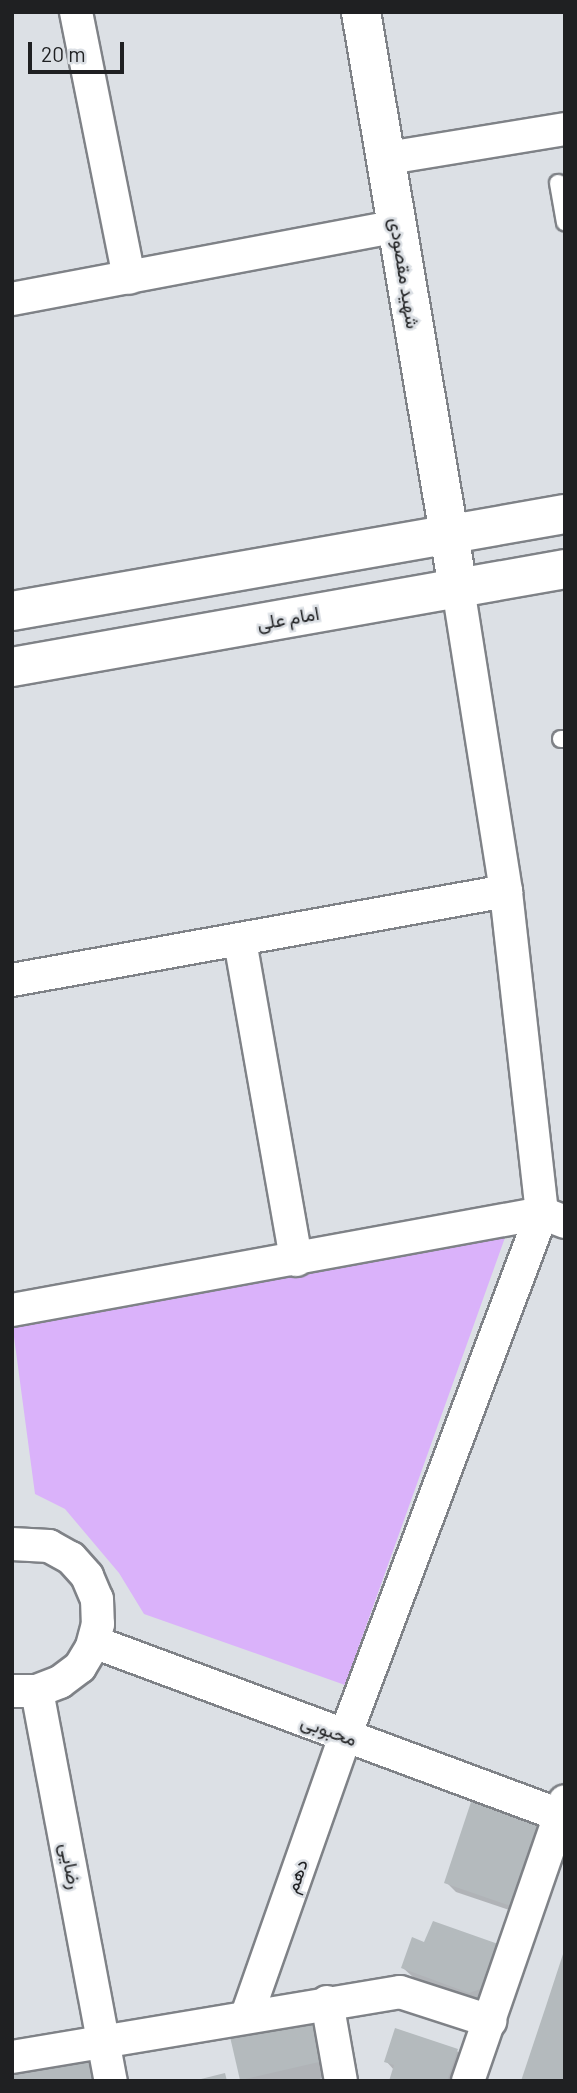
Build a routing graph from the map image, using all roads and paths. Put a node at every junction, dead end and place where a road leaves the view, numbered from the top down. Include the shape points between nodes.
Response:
1 (76, 12) edge
2 (361, 12) edge
3 (565, 129) edge
4 (388, 158) junction
5 (558, 183) dead end
6 (565, 222) edge
7 (398, 226) junction
8 (129, 278) junction
9 (12, 299) edge
10 (565, 514) edge
11 (445, 535) junction
12 (565, 569) edge
13 (457, 588) junction
14 (12, 611) edge
15 (12, 667) edge
16 (506, 891) junction
17 (240, 941) junction
18 (12, 980) edge
19 (554, 1218) edge
20 (296, 1260) junction
21 (12, 1310) edge
22 (12, 1544) edge
23 (94, 1642) junction
24 (25, 1690) edge
25 (345, 1736) junction
26 (563, 1811) edge
27 (327, 2002) junction
28 (247, 2015) junction
29 (490, 2021) junction
30 (104, 2042) junction
31 (12, 2057) edge
32 (111, 2081) edge
33 (341, 2081) edge
34 (468, 2081) edge

1 - 8 street
2 - 4 street, شهید مقصودی
3 - 4 street
4 - 7 street, شهید مقصودی
5 - 6 lane
7 - 8 street
7 - 11 street, شهید مقصودی
8 - 9 street
10 - 11 street
11 - 13 street, شهید مقصودی
11 - 14 street
12 - 13 street, امام علی
13 - 15 street, امام علی
13 - 16 street
16 - 17 street
16 - 19 street
17 - 18 street
17 - 20 street
19 - 20 street
19 - 25 street, دهم
20 - 21 street
22 - 23 street via 48,1546 71,1558 87,1576 97,1599
23 - 24 street via 79,1667 61,1682
23 - 25 street, محبوبی
24 - 30 street, رضایی
25 - 26 street, محبوبی
25 - 28 street, دهم
26 - 29 street
27 - 28 street
27 - 29 street via 400,1992
27 - 33 street
28 - 30 street
29 - 34 street
30 - 31 street
30 - 32 street, رضایی

